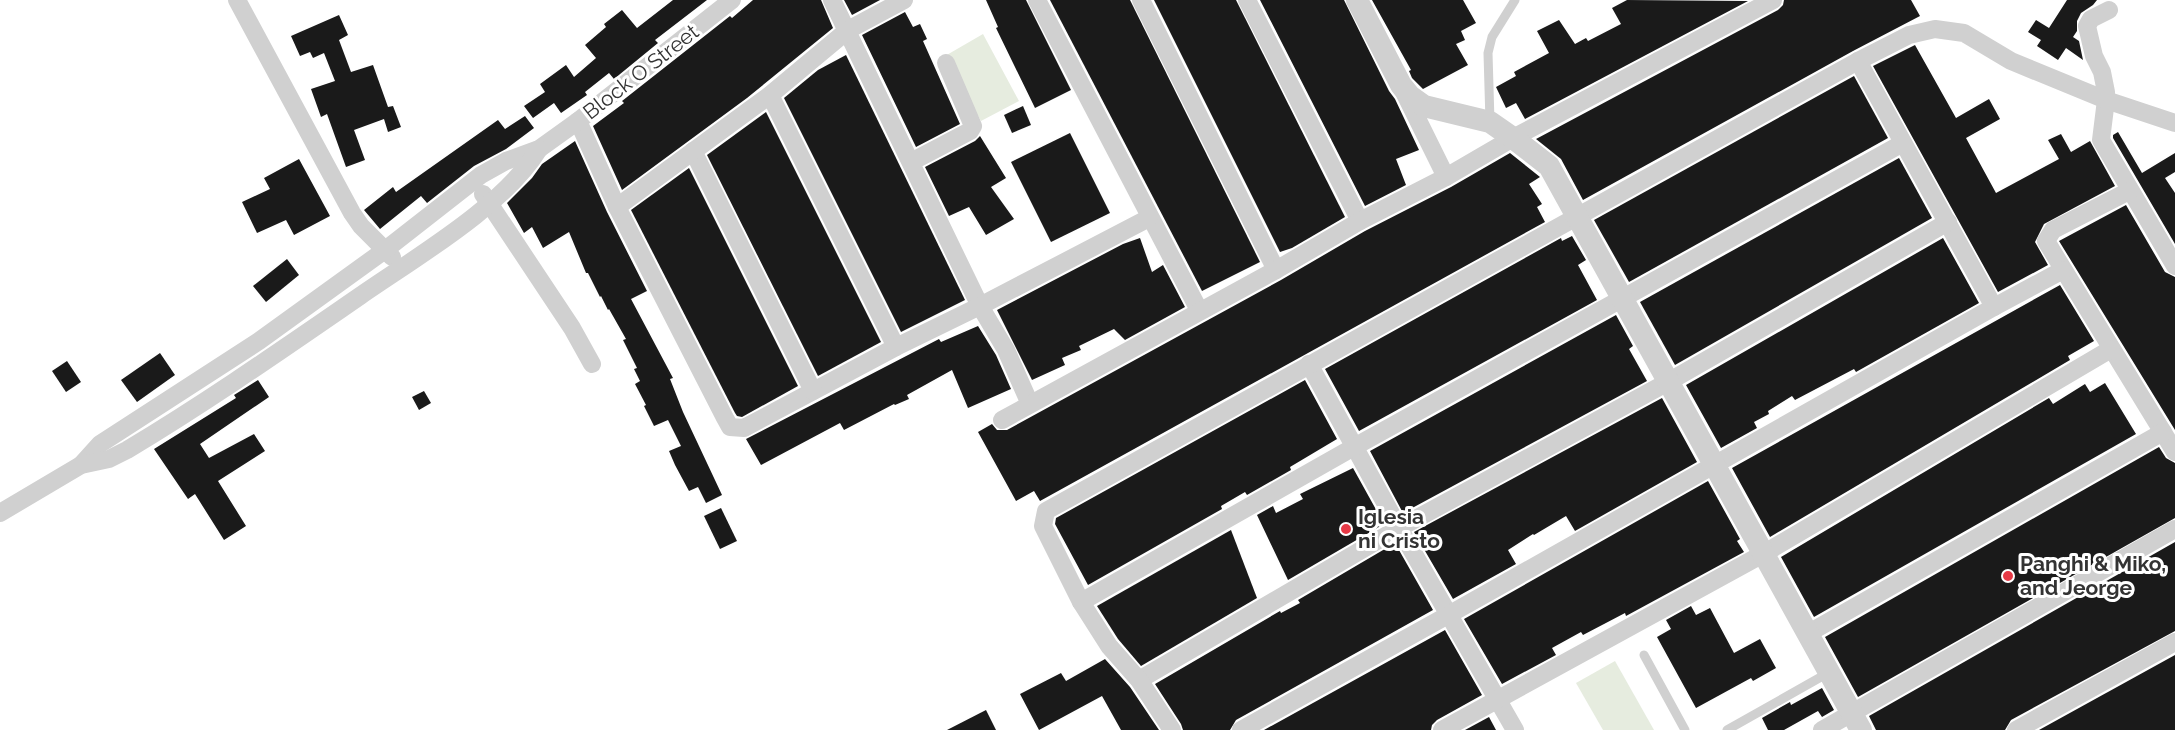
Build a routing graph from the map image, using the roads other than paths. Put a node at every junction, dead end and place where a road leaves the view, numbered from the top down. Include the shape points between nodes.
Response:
1 (237, 0) edge
2 (732, 0) edge
3 (832, 0) edge
4 (904, 0) edge
5 (1037, 0) edge
6 (1141, 0) edge
7 (1247, 0) edge
8 (1357, 0) edge
9 (1515, 0) edge
10 (1773, 0) edge
11 (2109, 10) dead end
12 (848, 30) junction
13 (1858, 61) junction
14 (946, 63) dead end
15 (1401, 85) junction
16 (770, 95) junction
17 (2106, 100) junction
18 (578, 122) junction
19 (1490, 122) junction
20 (2175, 123) edge
21 (1514, 138) junction
22 (1903, 143) junction
23 (539, 149) junction
24 (693, 151) junction
25 (911, 162) junction
26 (1446, 177) junction
27 (473, 181) junction
28 (2129, 190) junction
29 (490, 203) junction
30 (617, 207) junction
31 (1577, 217) junction
32 (1149, 218) junction
33 (1360, 221) junction
34 (1948, 222) junction
35 (385, 250) junction
36 (2175, 266) edge
37 (402, 268) junction
38 (1276, 270) junction
39 (2063, 270) junction
40 (1623, 299) junction
41 (980, 306) junction
42 (1994, 307) junction
43 (1199, 310) junction
44 (259, 341) junction
45 (896, 347) junction
46 (2111, 349) junction
47 (269, 359) junction
48 (592, 364) dead end
49 (1309, 364) junction
50 (198, 380) junction
51 (1668, 382) junction
52 (813, 391) junction
53 (209, 399) junction
54 (1030, 404) junction
55 (1002, 420) dead end
56 (2163, 432) junction
57 (1354, 447) junction
58 (2175, 452) edge
59 (81, 465) junction
60 (1714, 465) junction
61 (0, 513) edge
62 (1399, 528) junction
63 (2175, 529) edge
64 (1763, 554) junction
65 (1082, 602) junction
66 (1450, 614) junction
67 (1807, 634) junction
68 (2175, 642) edge
69 (1644, 655) dead end
70 (1828, 673) junction
71 (1139, 680) junction
72 (1498, 700) junction
73 (1856, 722) edge
74 (1172, 730) edge
75 (1241, 730) edge
76 (1442, 730) edge
77 (1515, 730) edge
78 (1685, 730) edge
79 (1728, 730) edge
80 (1822, 730) edge
81 (2016, 730) edge

1 - 35 street via 352,213
2 - 18 street, Block O Street
3 - 12 street
4 - 12 street
5 - 32 street
6 - 38 street
7 - 33 street
8 - 15 street
9 - 19 lane via 1492,37 1488,53
10 - 21 street
11 - 17 street via 2086,26 2102,72
12 - 16 street
12 - 25 street
13 - 17 street via 1909,35 1935,29 1964,33 2011,61
13 - 22 street
13 - 31 street
14 - 25 street via 973,126
15 - 19 street via 1424,106
15 - 26 street
16 - 24 street
16 - 45 street
17 - 20 street
17 - 28 street via 2101,140
18 - 23 street, Block O Street
18 - 30 street
19 - 21 street
21 - 26 street
21 - 31 street via 1549,166
22 - 34 street
22 - 40 street
23 - 27 street via 506,161
23 - 29 street via 514,182
24 - 30 street
24 - 52 street
25 - 41 street
26 - 33 street
27 - 29 street
27 - 35 street
28 - 36 street
28 - 39 street via 2053,230 2046,241
29 - 37 street
29 - 48 street
30 - 52 street via 730,427 744,428
31 - 40 street
31 - 49 street
32 - 41 street
32 - 43 street
33 - 38 street
34 - 42 street
34 - 51 street
35 - 37 street
35 - 44 street
37 - 47 street
38 - 43 street
39 - 42 street
39 - 46 street
40 - 51 street
40 - 57 street
41 - 45 street
41 - 54 street via 1006,350
42 - 60 street
43 - 54 street
44 - 47 street
44 - 50 street
45 - 52 street
46 - 56 street
46 - 64 street
47 - 53 street
49 - 57 street
49 - 65 street via 1046,511 1043,526
50 - 53 street
50 - 59 street via 100,444
51 - 60 street
51 - 62 street
53 - 59 street via 128,450
54 - 55 street
56 - 58 street
56 - 67 street
57 - 62 street
57 - 65 street
59 - 61 street
60 - 64 street
60 - 66 street
62 - 66 street
62 - 71 street
63 - 73 street
64 - 67 street
64 - 72 street
65 - 71 street via 1109,646
66 - 72 street
66 - 75 street
67 - 70 street
68 - 81 street
69 - 78 lane
70 - 73 street
70 - 79 lane
71 - 74 street
72 - 76 street
72 - 77 street
73 - 80 street

